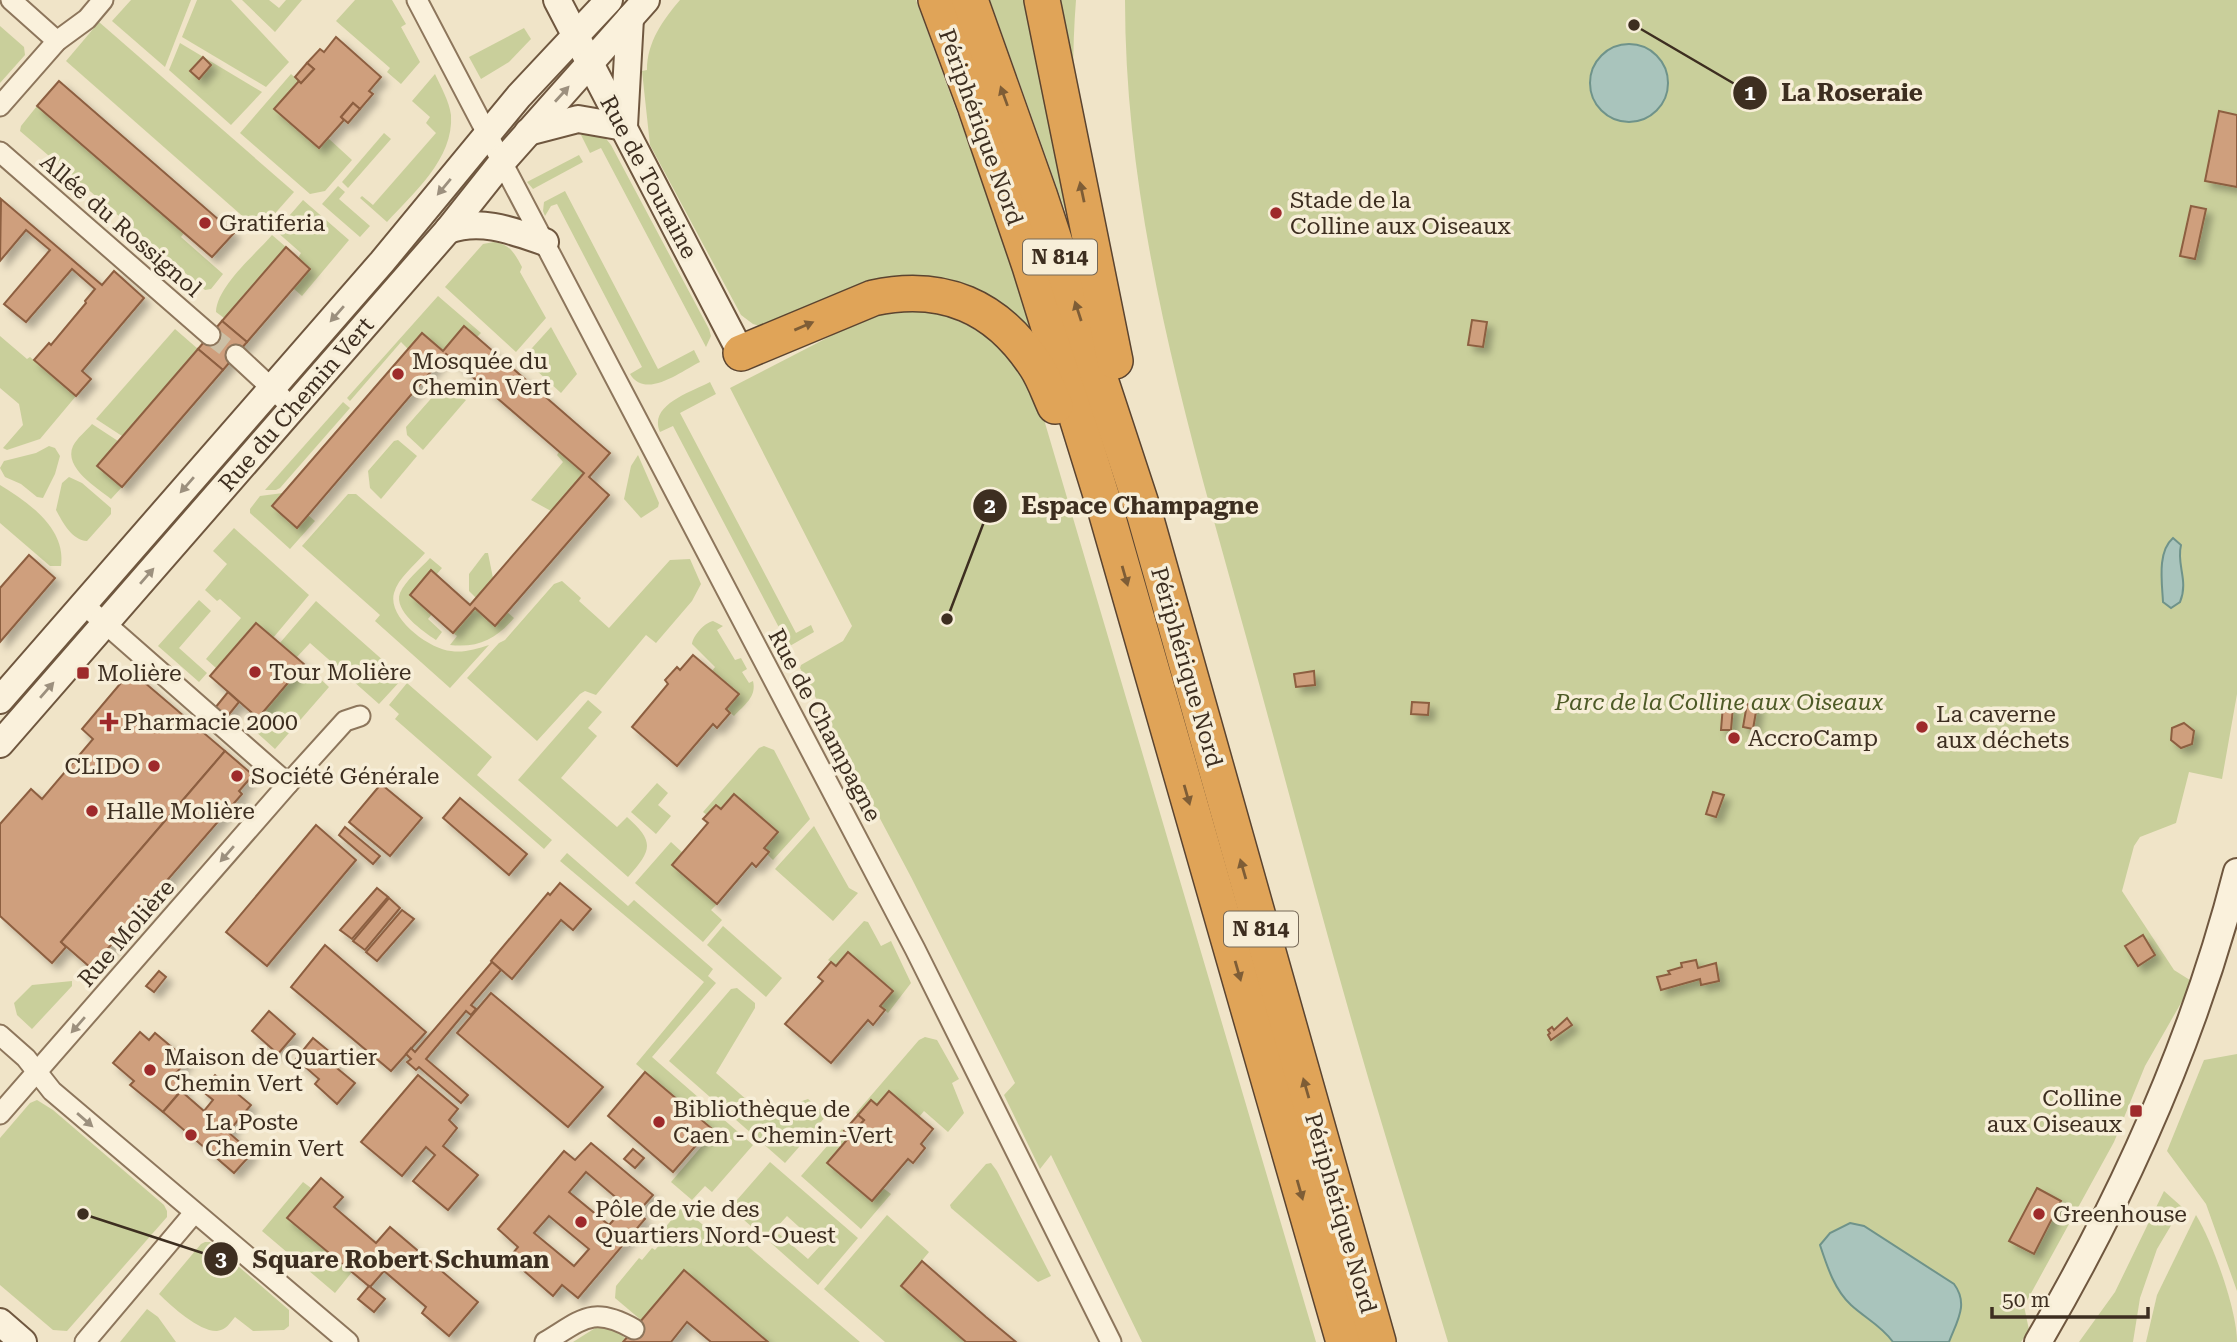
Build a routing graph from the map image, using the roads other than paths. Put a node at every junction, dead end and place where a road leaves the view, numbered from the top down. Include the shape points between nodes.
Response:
1 (11, 0) edge
2 (103, 0) edge
3 (417, 0) edge
4 (557, 0) edge
5 (609, 0) edge
6 (936, 0) edge
7 (970, 0) edge
8 (1042, 0) edge
9 (638, 9) edge
10 (576, 36) junction
11 (57, 41) junction
12 (590, 63) junction
13 (0, 106) edge
14 (624, 127) junction
15 (528, 132) junction
16 (488, 134) junction
17 (0, 152) edge
18 (502, 162) junction
19 (448, 229) junction
20 (545, 243) junction
21 (211, 335) tunnel mouth
22 (741, 353) joint
23 (236, 355) tunnel mouth
24 (271, 389) junction
25 (293, 408) junction
26 (1106, 511) junction
27 (1145, 516) junction
28 (83, 604) junction
29 (105, 624) junction
30 (0, 700) edge
31 (360, 716) dead end
32 (1, 742) edge
33 (288, 784) junction
34 (2237, 872) edge
35 (0, 1035) edge
36 (37, 1072) junction
37 (0, 1114) edge
38 (194, 1213) junction
39 (0, 1322) edge
40 (634, 1329) dead end
41 (23, 1342) edge
42 (85, 1342) edge
43 (348, 1342) edge
44 (545, 1342) edge
45 (1111, 1342) edge
46 (1344, 1342) edge
47 (1378, 1342) edge
48 (2038, 1342) edge

1 - 11 street
2 - 11 street
3 - 16 street, Rue de Champagne
4 - 10 street, Rue de Touraine
5 - 10 street, Rue du Chemin Vert
6 - 26 highway, Périphérique Nord / N 814 via 1030,266
27 -> 7 highway, Périphérique Nord / N 814 via 1040,194
27 -> 8 highway
9 - 12 street, Rue du Chemin Vert
9 - 14 street
10 - 12 street, Rue de Touraine
10 - 16 street, Rue du Chemin Vert
11 - 13 street
12 - 14 street, Rue de Touraine
15 -> 12 street, Rue du Chemin Vert
14 - 15 street via 578,119
14 - 22 street, Rue de Touraine
15 - 18 street, Rue du Chemin Vert
16 - 18 street, Rue de Champagne
16 -> 24 street, Rue du Chemin Vert
17 - 21 street, Allée du Rossignol
18 - 19 street, Rue du Chemin Vert
18 - 20 street, Rue de Champagne
19 - 20 street via 492,225
19 - 25 street, Rue du Chemin Vert
20 - 45 street, Rue de Champagne via 915,949
22 -> 26 highway via 873,298 920,292 963,301 1002,325 1038,368 1077,472
23 - 24 street
24 - 25 street
24 -> 28 street, Rue du Chemin Vert
29 -> 25 street, Rue du Chemin Vert
26 -> 46 highway, Périphérique Nord / N 814
47 -> 27 highway, Périphérique Nord / N 814
28 - 29 street
28 - 30 street, Rue du Chemin Vert
32 -> 29 street, Rue du Chemin Vert
29 - 33 street
31 - 33 street, Rue Molière via 345,721
33 -> 36 street, Rue Molière
34 - 48 street via 2184,1041 2149,1125 2075,1279
35 - 36 street
36 - 37 street, Rue Molière
36 -> 38 street via 52,1091
38 - 42 street
38 - 43 street
39 - 41 street
40 - 44 street via 598,1315

